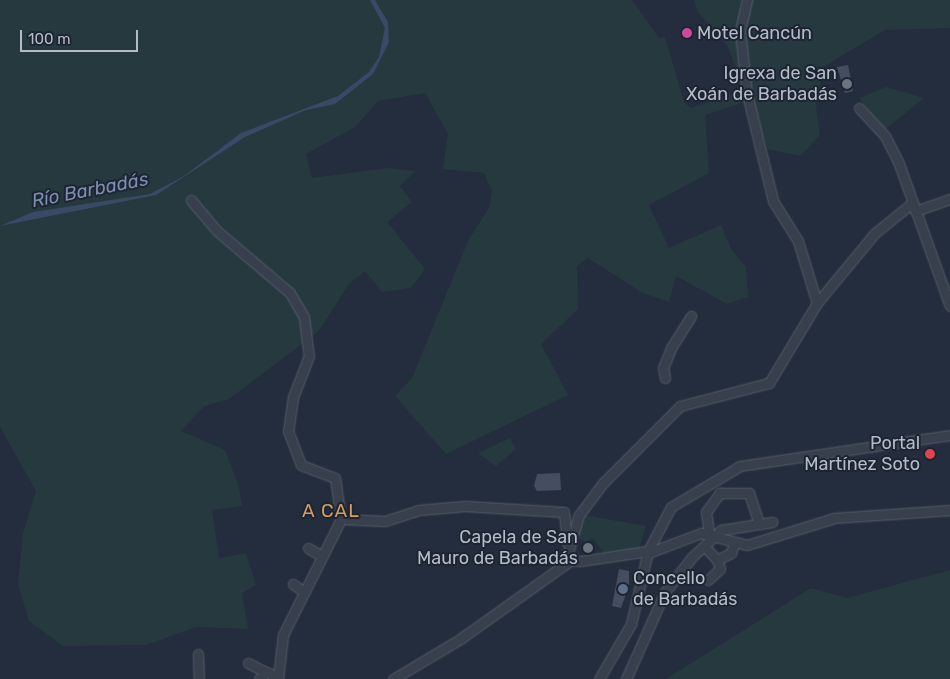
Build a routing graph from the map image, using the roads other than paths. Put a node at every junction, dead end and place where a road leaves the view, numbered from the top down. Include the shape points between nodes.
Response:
1 (747, 0) edge
2 (859, 108) dead end
3 (950, 199) edge
4 (191, 200) dead end
5 (914, 207) junction
6 (816, 303) junction
7 (950, 306) edge
8 (691, 316) dead end
9 (665, 378) dead end
10 (950, 435) edge
11 (950, 510) edge
12 (342, 519) junction
13 (772, 522) dead end
14 (759, 523) junction
15 (712, 534) junction
16 (734, 543) junction
17 (308, 548) dead end
18 (706, 548) junction
19 (648, 552) junction
20 (322, 556) junction
21 (570, 557) junction
22 (717, 560) junction
23 (708, 580) dead end
24 (292, 584) dead end
25 (304, 592) junction
26 (198, 654) dead end
27 (248, 663) dead end
28 (266, 672) junction
29 (278, 678) edge
30 (199, 679) edge
31 (259, 679) edge
32 (393, 679) edge
33 (599, 679) edge
34 (626, 679) edge

1 - 6 street via 740,31 747,94 773,202 798,241
2 - 5 street via 885,136
3 - 5 street
4 - 12 street via 216,230 290,293 304,317 308,356 293,397 288,432 301,465 335,478
5 - 6 street via 875,233
5 - 7 street
6 - 21 street via 769,382 748,392 680,406 603,483 579,515
8 - 9 street via 671,348 662,370
10 - 19 street via 841,454 752,463 725,472 671,507
11 - 16 street via 834,518 794,527 765,542
12 - 20 street
12 - 21 street via 385,521 418,510 465,506 564,512
13 - 14 street
14 - 15 street
14 - 15 street via 749,493 720,493 706,512
15 - 16 street
15 - 18 street
15 - 19 street
16 - 22 street via 731,553
17 - 20 street
18 - 22 street
18 - 34 street via 683,567 665,592
19 - 21 street
19 - 33 street via 631,624
20 - 25 street
21 - 32 street via 460,639
22 - 23 street via 720,569
24 - 25 street
25 - 29 street via 283,635
26 - 30 street
27 - 28 street
28 - 29 street
28 - 31 street

